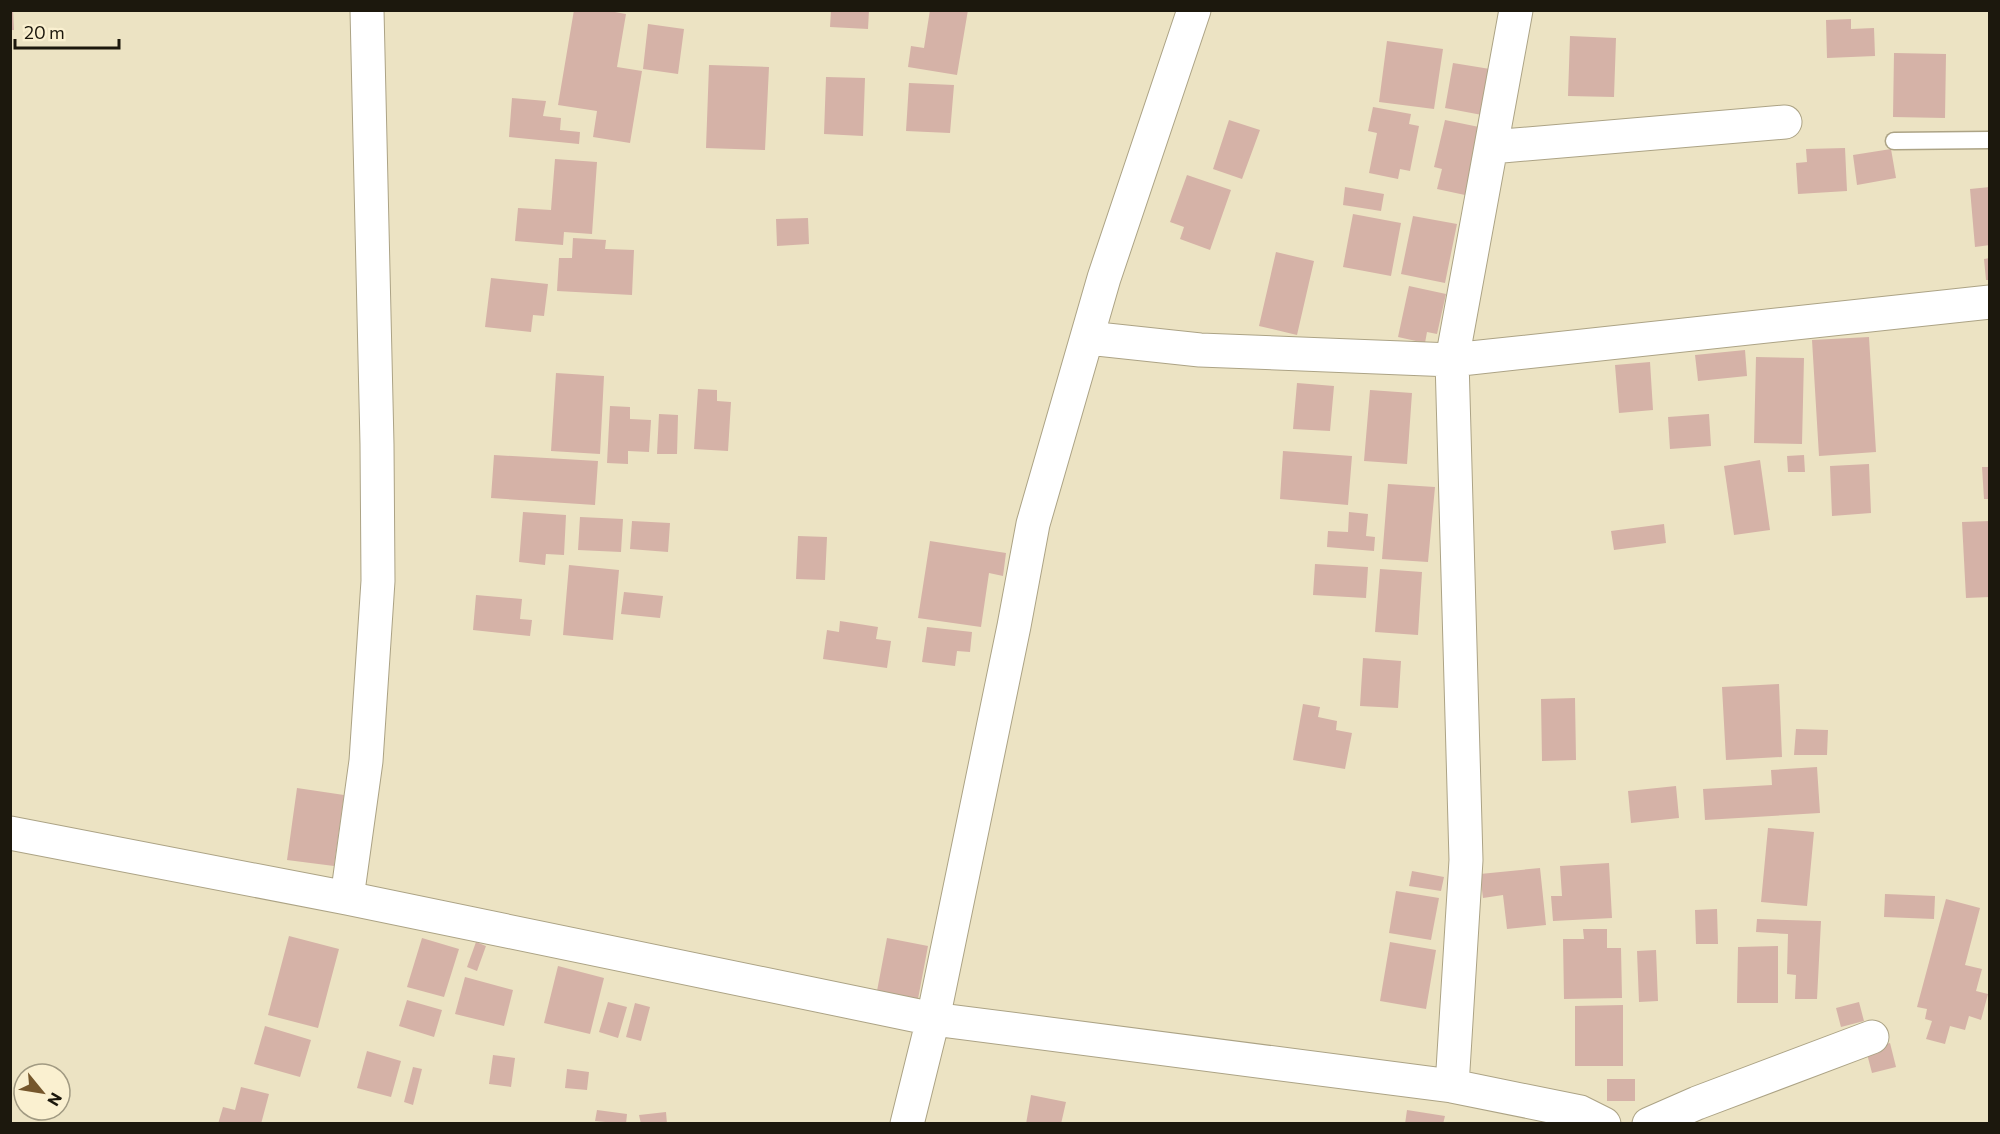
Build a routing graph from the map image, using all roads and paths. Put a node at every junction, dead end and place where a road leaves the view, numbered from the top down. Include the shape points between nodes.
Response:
1 (367, 10) edge
2 (1194, 10) edge
3 (1516, 10) edge
4 (1785, 122) dead end
5 (1989, 140) edge
6 (1894, 141) dead end
7 (1491, 147) junction
8 (1989, 302) edge
9 (1088, 338) junction
10 (1452, 360) junction
11 (10, 833) edge
12 (347, 898) junction
13 (933, 1019) junction
14 (1872, 1037) dead end
15 (1452, 1086) junction
16 (907, 1124) edge
17 (1604, 1124) edge
18 (1649, 1124) edge

1 - 12 street via 378,581 366,761
2 - 9 street via 1104,278
3 - 7 street
4 - 7 street
5 - 6 lane
7 - 10 street
8 - 10 street
9 - 10 street via 1200,350
9 - 13 street via 1033,524
10 - 15 street via 1466,860
11 - 12 street
12 - 13 street
13 - 15 street
13 - 16 street
14 - 18 street
15 - 17 street via 1580,1112

